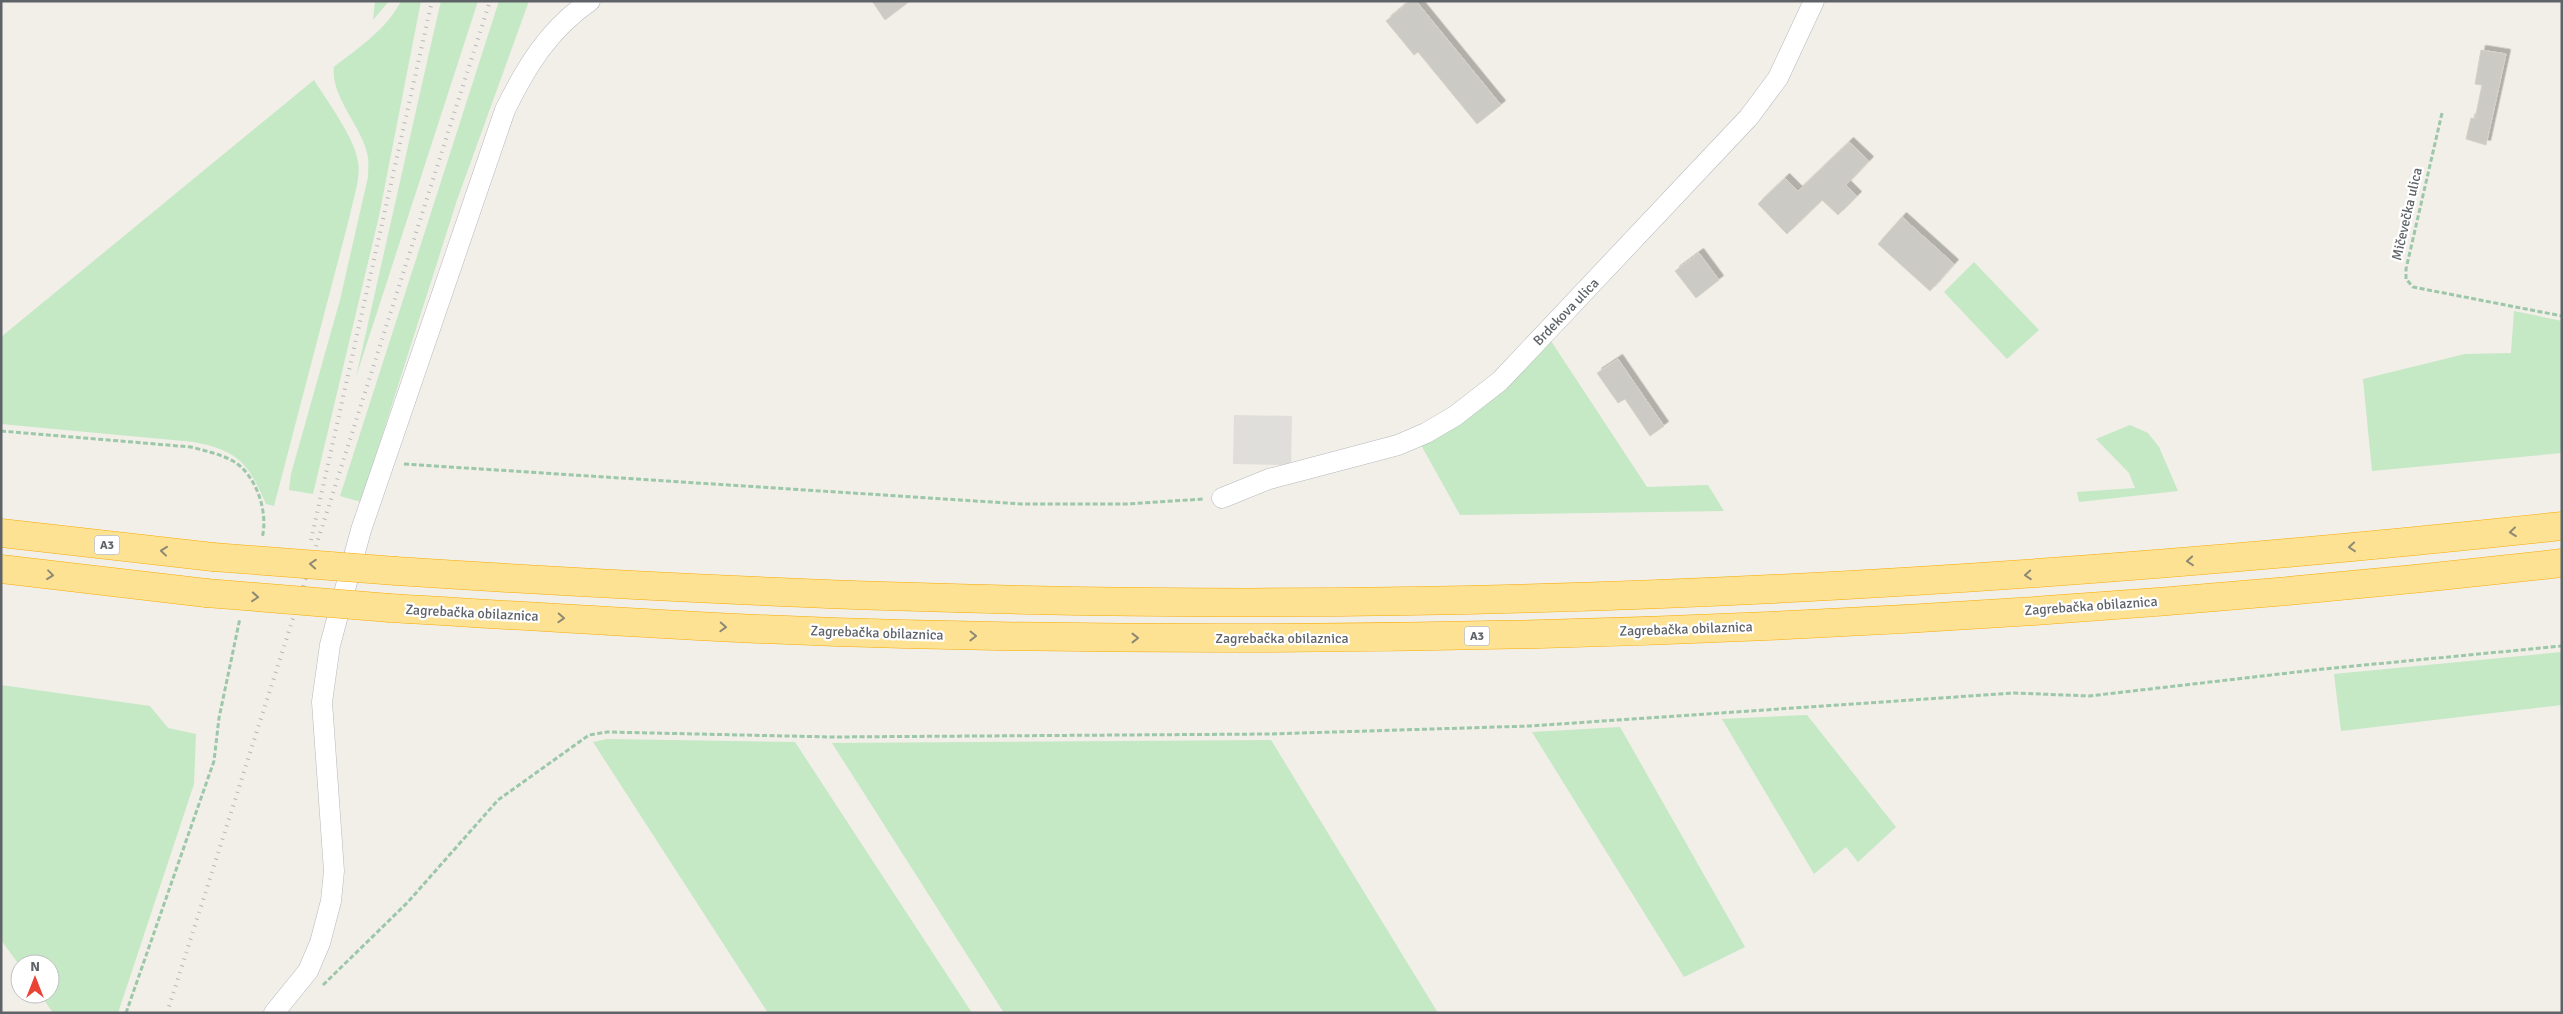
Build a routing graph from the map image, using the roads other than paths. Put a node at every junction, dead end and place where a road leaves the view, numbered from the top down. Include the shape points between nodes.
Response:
1 (590, 1) edge
2 (1814, 1) edge
3 (1222, 498) road end
4 (2562, 526) edge
5 (1, 533) edge
6 (2562, 563) edge
7 (1, 569) edge
8 (274, 1013) edge

1 - 8 street via 558,27 537,51 505,110 361,530 323,682 324,755 334,871 327,922 308,971
2 - 3 street, Brdekova ulica via 1778,78 1749,117 1500,381 1456,416 1398,445 1269,479
4 -> 5 highway, A3, bridge via 1937,581 1634,595 1219,602 898,597 573,582 213,557
7 -> 6 highway, Zagrebačka obilaznica / A3, bridge via 206,593 390,608 732,628 1243,639 1409,638 1767,626 2058,609 2354,585

